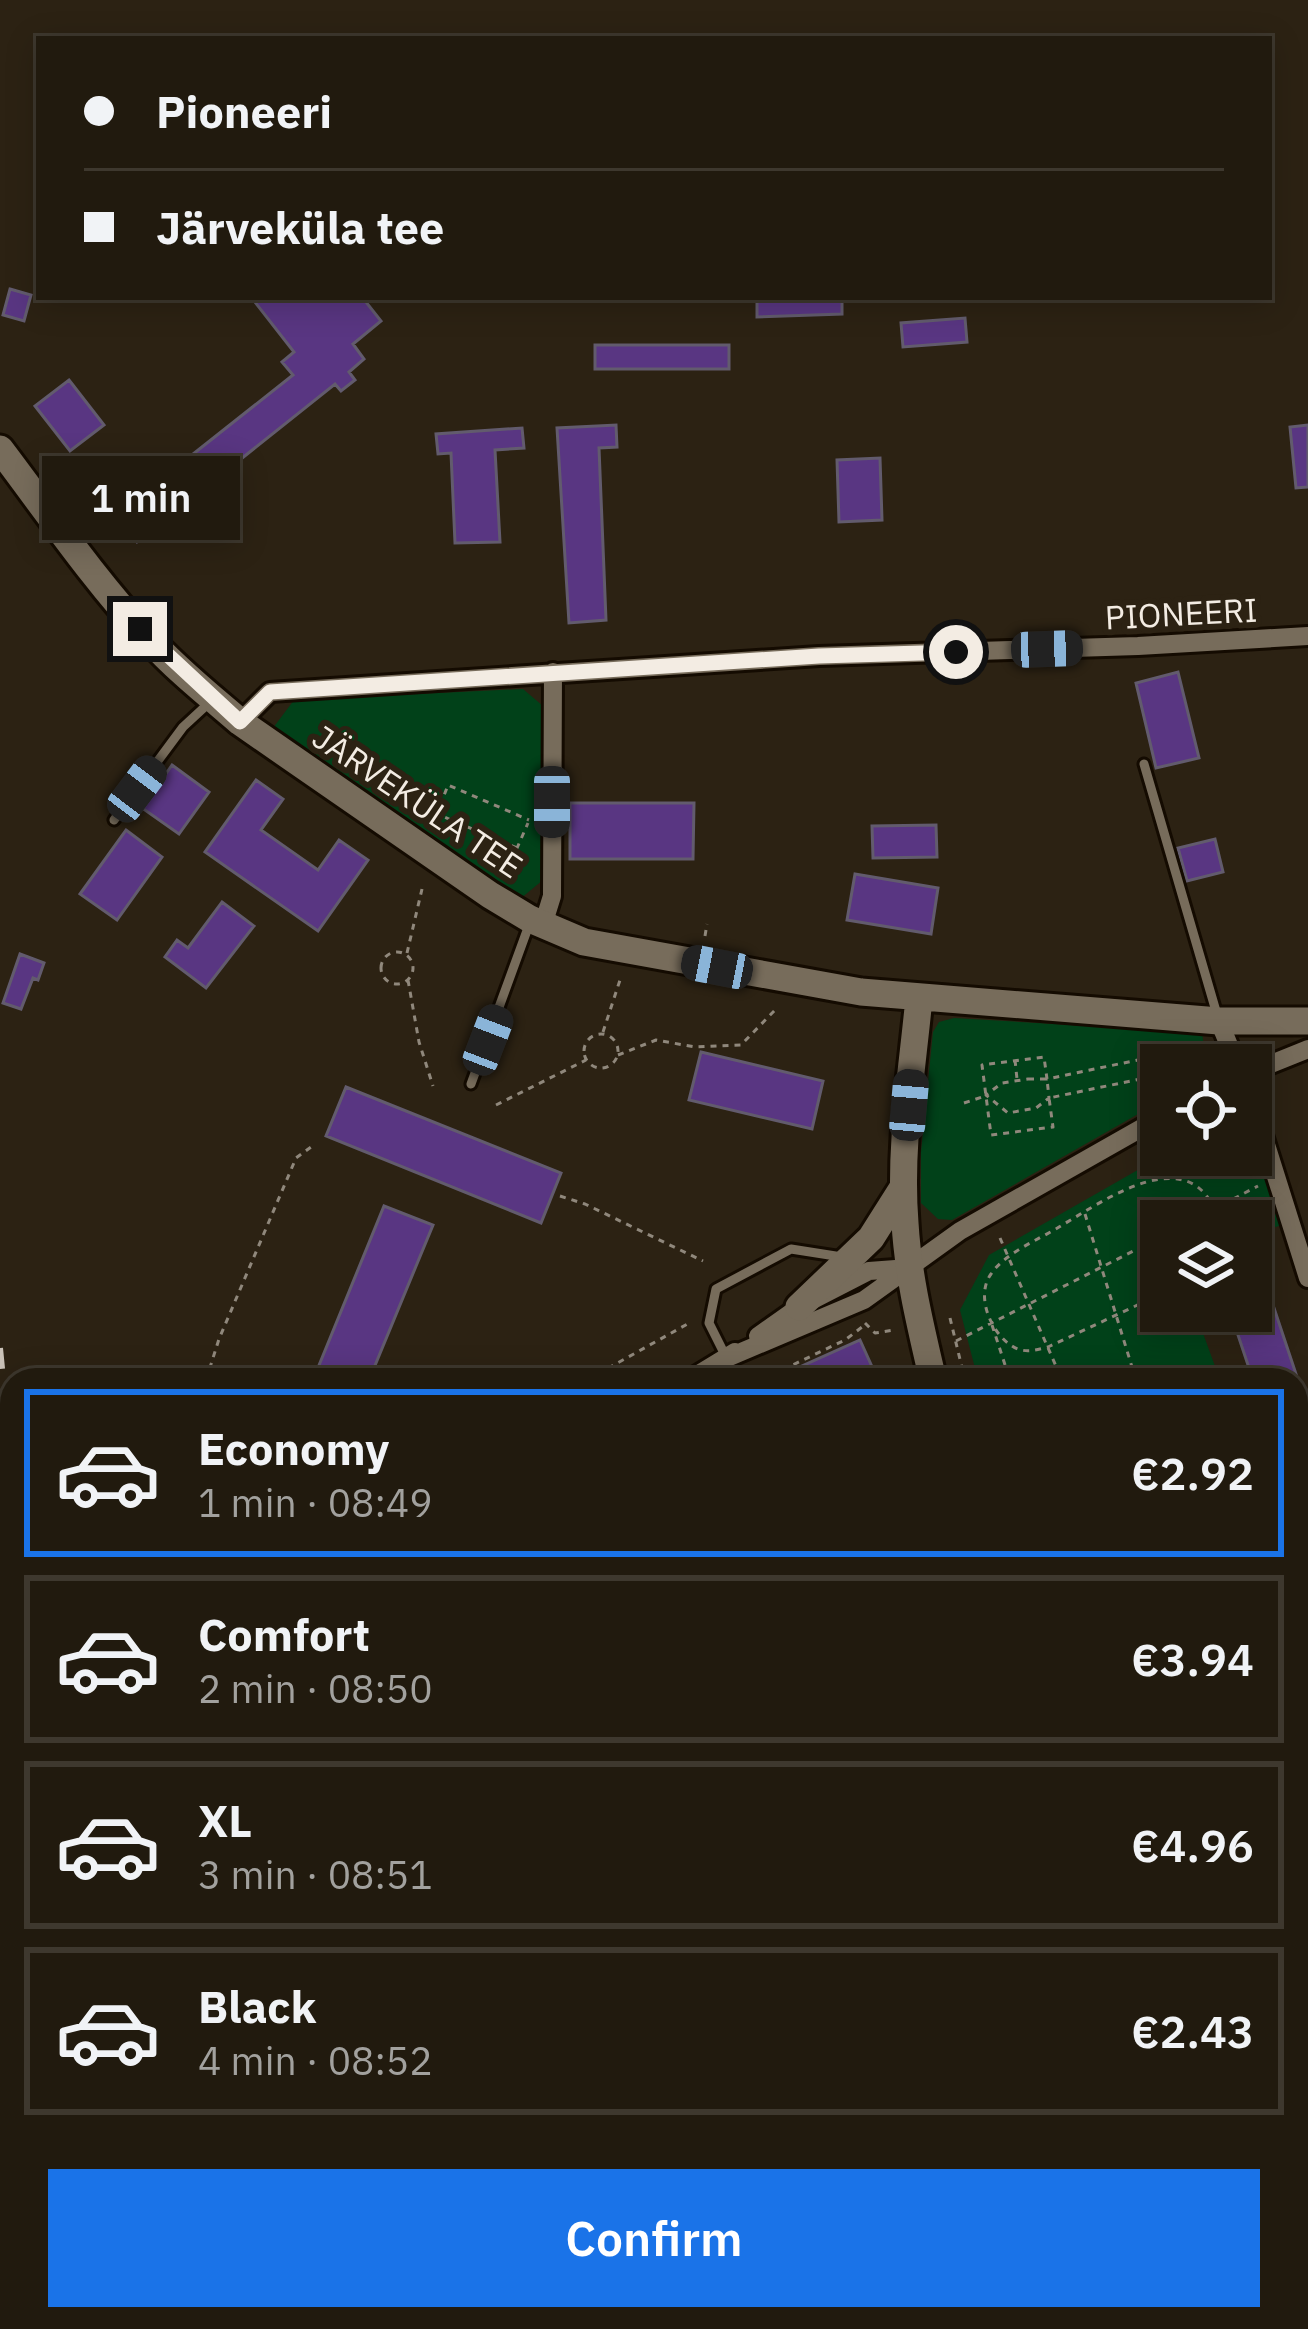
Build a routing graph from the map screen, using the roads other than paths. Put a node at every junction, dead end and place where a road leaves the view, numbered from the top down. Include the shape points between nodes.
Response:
1 (0, 449) edge
2 (1308, 636) edge
3 (553, 672) junction
4 (213, 699) junction
5 (240, 722) junction
6 (1144, 764) dead end
7 (114, 820) dead end
8 (537, 922) junction
9 (919, 998) junction
10 (1219, 1021) junction
11 (1308, 1021) edge
12 (1228, 1044) edge
13 (1308, 1049) edge
14 (1272, 1064) edge
15 (471, 1084) dead end
16 (1140, 1130) edge
17 (1272, 1161) edge
18 (904, 1185) junction
19 (853, 1255) junction
20 (908, 1268) junction
21 (1308, 1277) edge
22 (799, 1307) junction
23 (727, 1358) junction
24 (710, 1368) edge
25 (930, 1368) edge

1 - 4 main road, JÄRVEKÜLA TEE via 107,591
2 - 3 street, PIONEERI
3 - 5 street, PIONEERI via 270,692
3 - 8 street via 552,896
4 - 5 main road, JÄRVEKÜLA TEE
4 - 7 lane
5 - 8 main road, JÄRVEKÜLA TEE
6 - 10 lane
8 - 9 main road, JÄRVEKÜLA TEE via 584,942
8 - 15 lane
9 - 10 main road, JÄRVEKÜLA TEE
9 - 18 main road
10 - 11 main road, JÄRVEKÜLA TEE
10 - 12 street
13 - 14 street
16 - 20 street
17 - 21 street
18 - 19 main road
18 - 20 main road
19 - 22 main road
19 - 23 lane via 796,1247 716,1289 709,1323
20 - 22 street via 869,1270
20 - 23 street via 864,1300
20 - 25 main road
22 - 23 street
23 - 24 street

